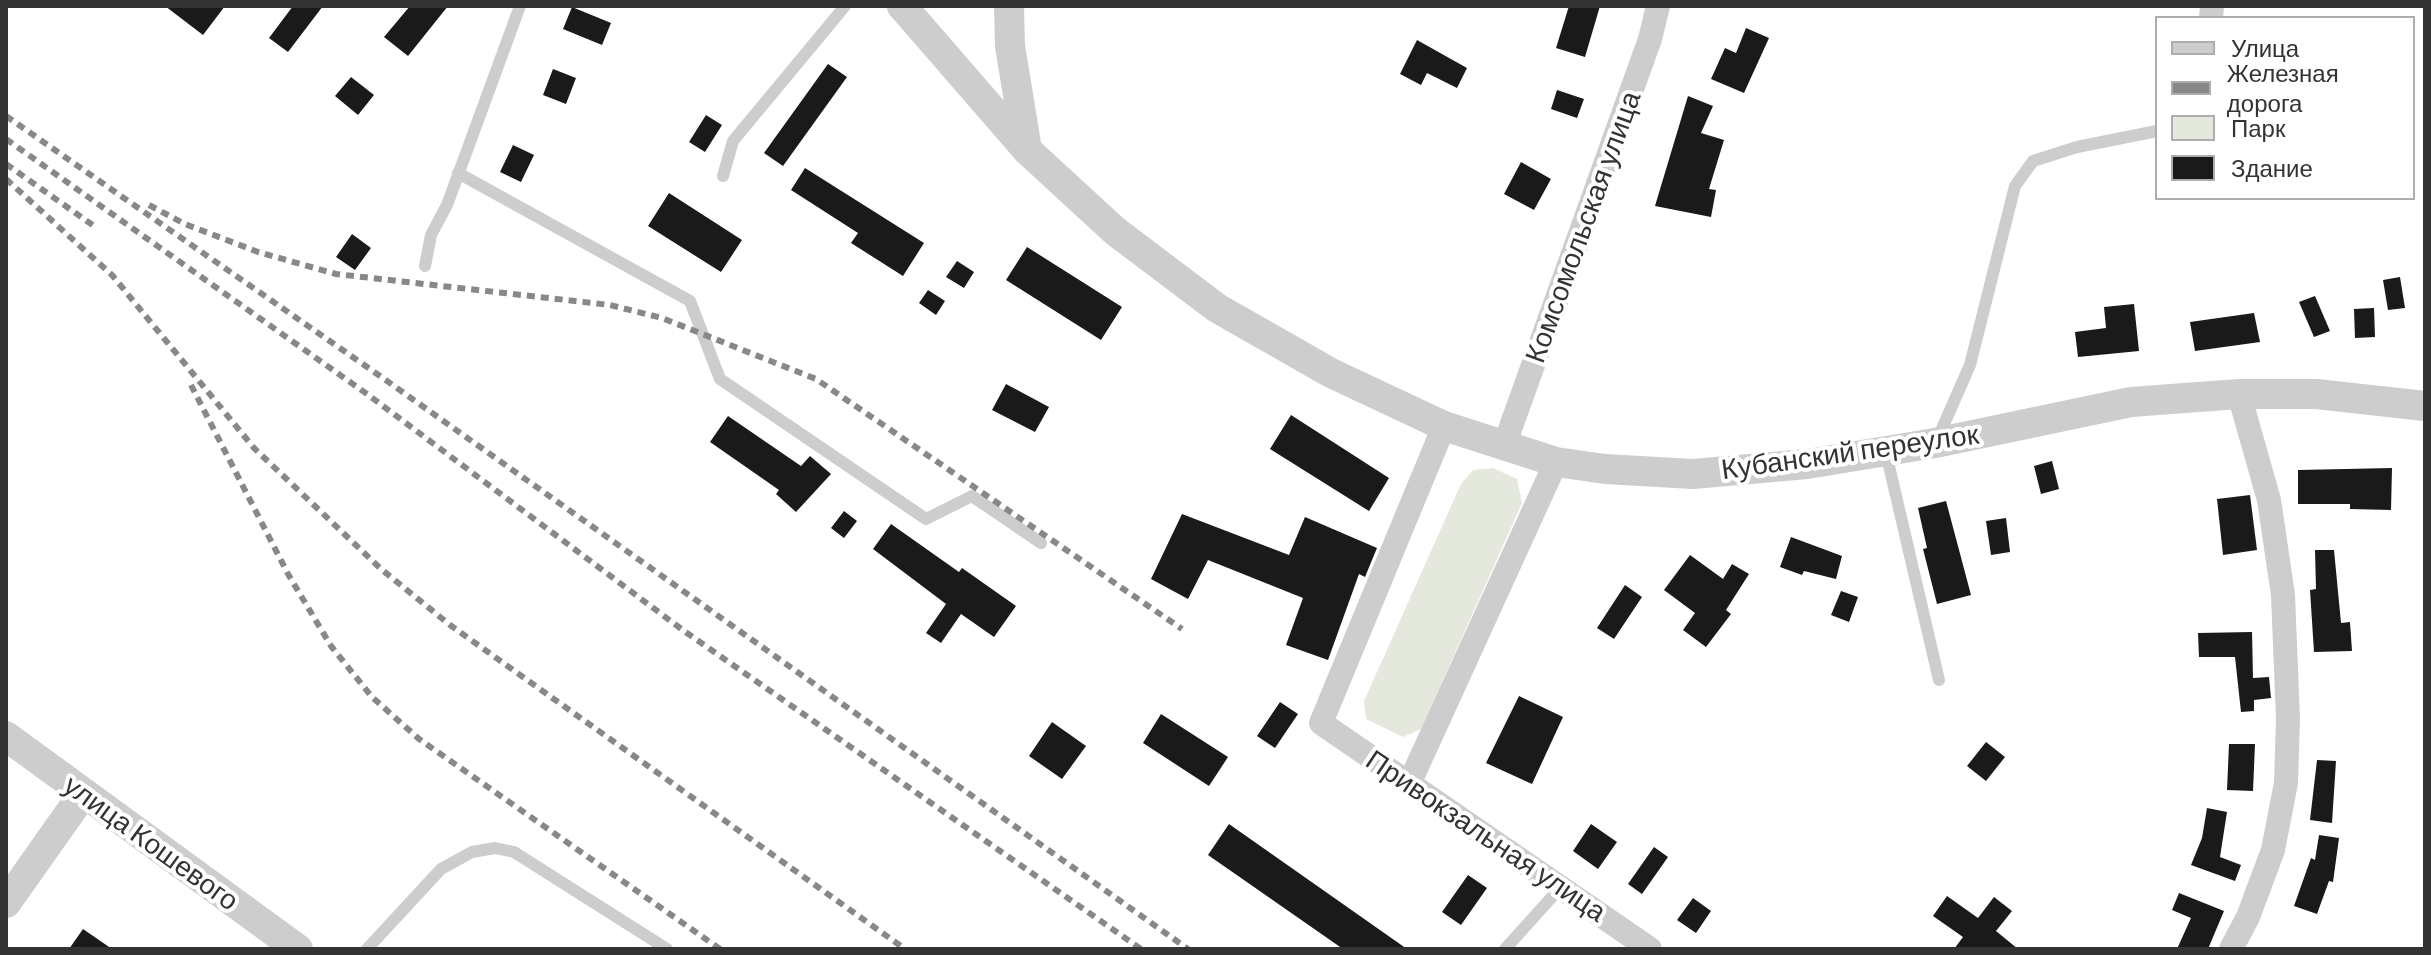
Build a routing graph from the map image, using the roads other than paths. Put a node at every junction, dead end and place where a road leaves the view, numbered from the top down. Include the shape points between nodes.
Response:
1 (520, 6) edge
2 (845, 6) edge
3 (902, 6) edge
4 (1009, 6) edge
5 (1658, 6) edge
6 (2155, 131) edge
7 (1027, 150) junction
8 (458, 173) junction
9 (723, 176) dead end
10 (425, 266) dead end
11 (2239, 394) junction
12 (2425, 406) edge
13 (1444, 426) junction
14 (1935, 443) junction
15 (1504, 446) junction
16 (1886, 451) junction
17 (1556, 462) junction
18 (1041, 543) dead end
19 (1939, 680) dead end
20 (6, 736) edge
21 (1409, 784) junction
22 (83, 794) junction
23 (1561, 887) junction
24 (6, 903) edge
25 (298, 949) edge
26 (367, 949) edge
27 (667, 949) edge
28 (1505, 949) edge
29 (1650, 949) edge
30 (2231, 949) edge

1 - 8 lane
2 - 9 lane via 733,141
3 - 7 street, Кубанский переулок
4 - 7 street
5 - 15 street, Комсомольская улица
6 - 14 lane via 2033,161 2015,186 1970,365
7 - 13 street, Кубанский переулок via 1115,231 1217,308 1331,373
8 - 10 lane via 431,235
8 - 18 lane via 690,301 720,379 926,519 972,496
11 - 12 street, Кубанский переулок via 2316,394
11 - 14 street, Кубанский переулок via 2131,402
11 - 30 street via 2269,500 2283,595 2288,719 2286,783 2273,850
13 - 15 street, Кубанский переулок
13 - 21 street, Привокзальная улица via 1321,723
14 - 16 street, Кубанский переулок
15 - 17 street, Кубанский переулок
16 - 17 street, Кубанский переулок via 1693,474
16 - 19 lane
17 - 21 street
20 - 22 street, улица Кошевого
21 - 23 street, Привокзальная улица
22 - 24 street
22 - 25 street, улица Кошевого
23 - 28 lane
23 - 29 street, Привокзальная улица
26 - 27 lane via 441,869 472,852 495,848 514,852

